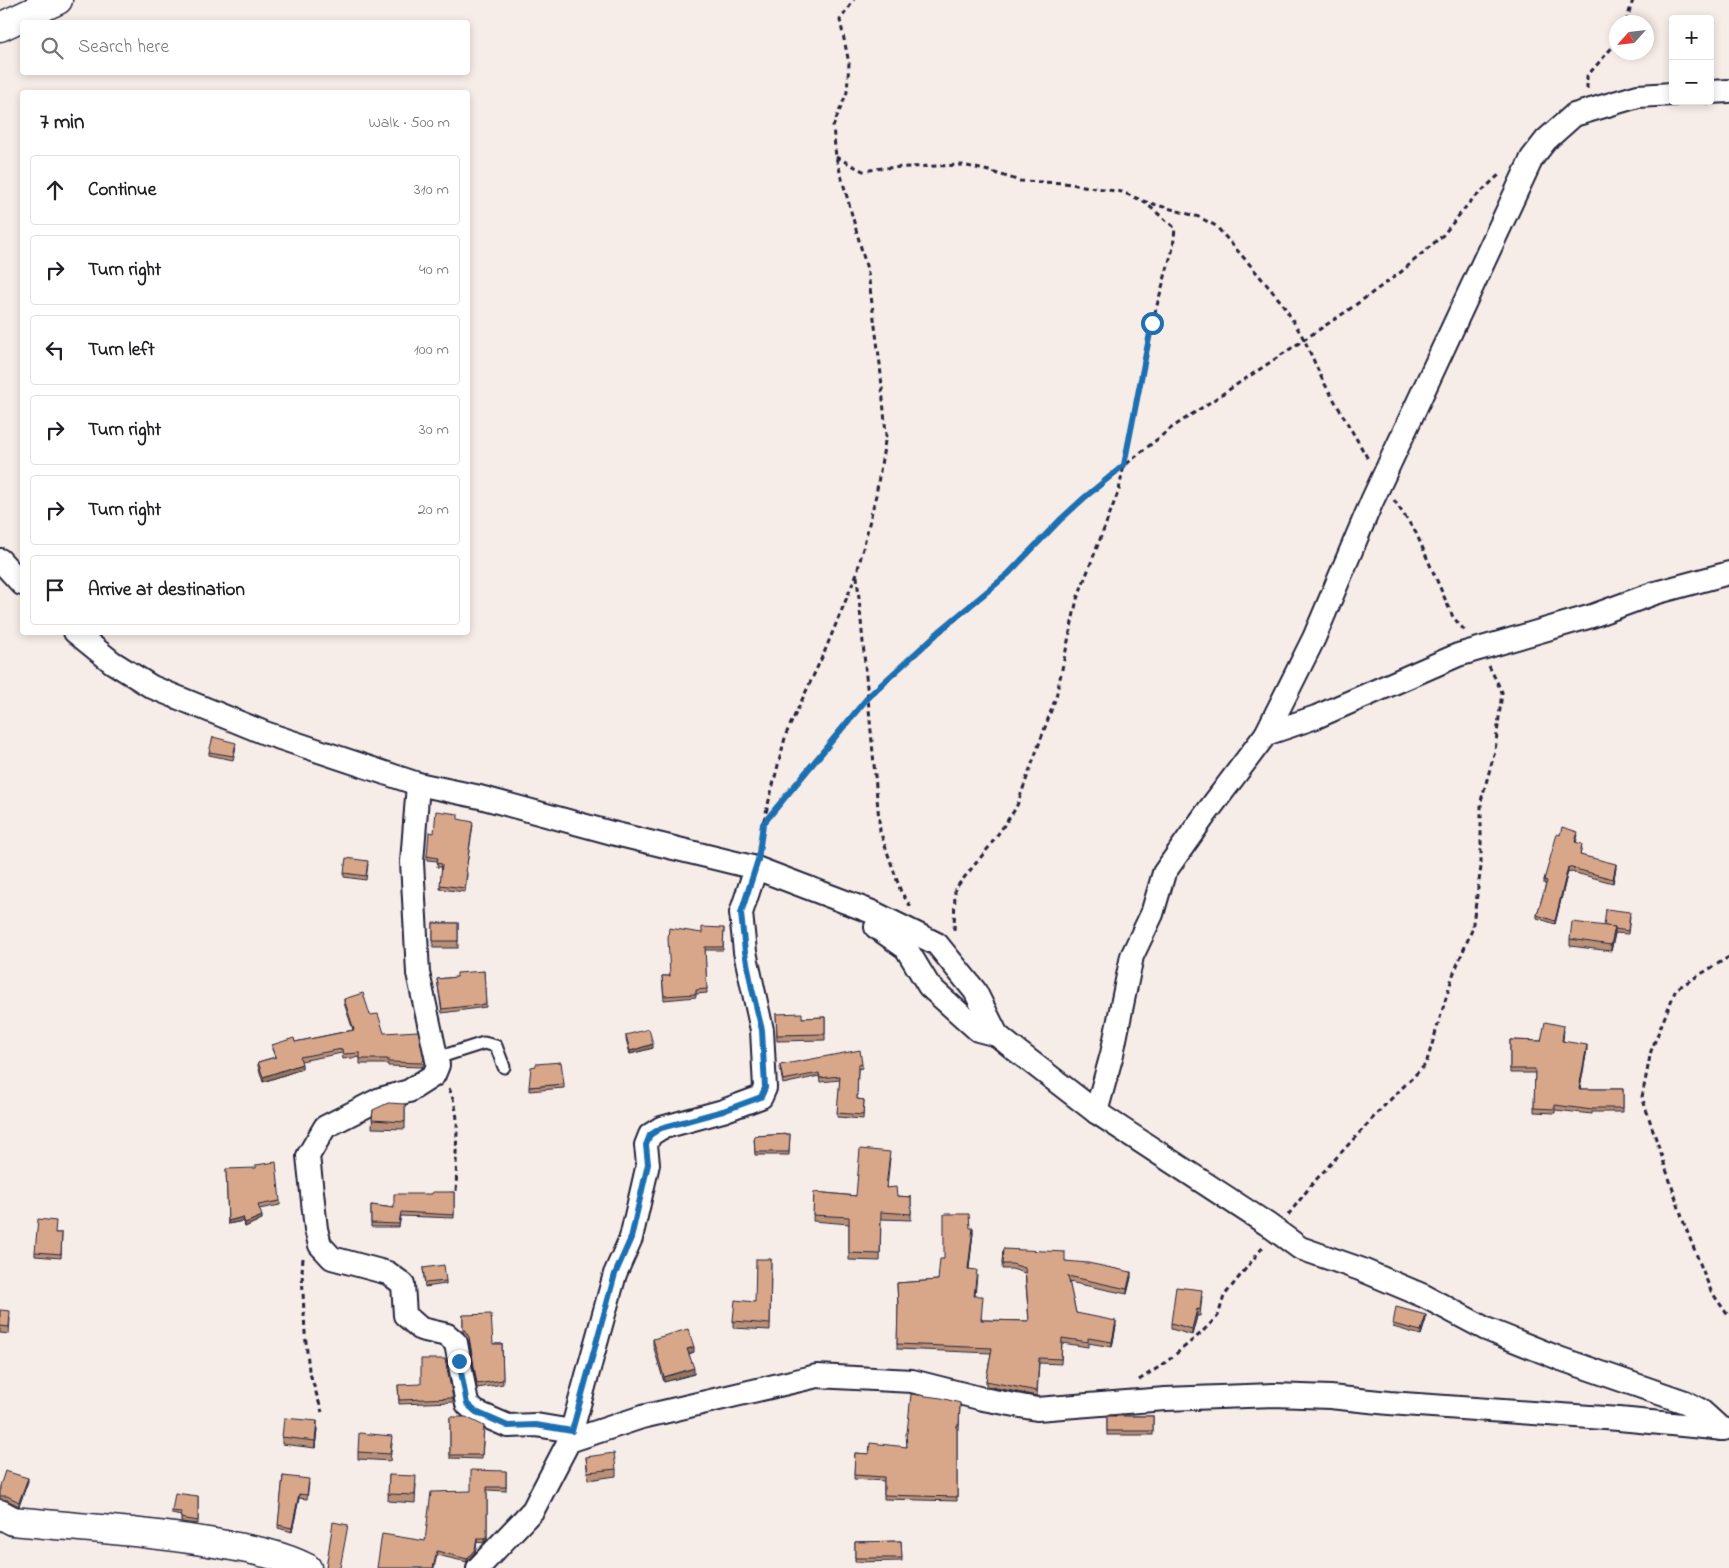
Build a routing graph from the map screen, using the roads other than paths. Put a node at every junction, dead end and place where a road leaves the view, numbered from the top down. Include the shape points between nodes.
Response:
1 (58, 0) edge
2 (0, 27) edge
3 (1729, 91) edge
4 (1714, 92) edge
5 (1669, 94) edge
6 (0, 560) edge
7 (1729, 573) edge
8 (20, 582) edge
9 (79, 635) edge
10 (1266, 734) junction
11 (418, 784) junction
12 (756, 868) junction
13 (828, 896) junction
14 (997, 1035) junction
15 (437, 1062) junction
16 (504, 1067) dead end
17 (1096, 1112) junction
18 (1725, 1429) edge
19 (571, 1436) junction
20 (0, 1514) edge
21 (307, 1568) edge
22 (478, 1568) edge

1 - 2 street
3 - 4 street
5 - 10 street via 1638,96 1574,115 1546,140 1532,158 1382,481 1314,638
6 - 8 street
7 - 10 street via 1655,592 1592,616 1458,655 1316,717
9 - 11 street via 112,662 152,687 265,733
10 - 17 street via 1164,874 1152,914 1132,956 1112,1054
11 - 12 street
11 - 15 street via 412,862 418,973
12 - 13 street
12 - 19 street via 741,913 745,952 762,1030 765,1088 761,1097 661,1128 650,1135 646,1145 648,1164 631,1238 615,1274
13 - 14 street via 906,948 929,986 978,1030
13 - 14 street via 872,912 937,944 975,990
14 - 17 street
15 - 16 lane via 484,1043 496,1046
15 - 19 street via 434,1075 409,1092 380,1099 325,1127 308,1156 320,1244 332,1258 388,1273 403,1284 405,1315 420,1329 447,1335 456,1343 467,1404 476,1412 508,1426 536,1425
17 - 18 street via 1300,1248 1424,1296 1486,1329 1685,1402
18 - 19 street via 1330,1397 1165,1399 1037,1409 912,1381 817,1376
19 - 22 street via 533,1510
20 - 21 street via 13,1521 192,1539 263,1552

